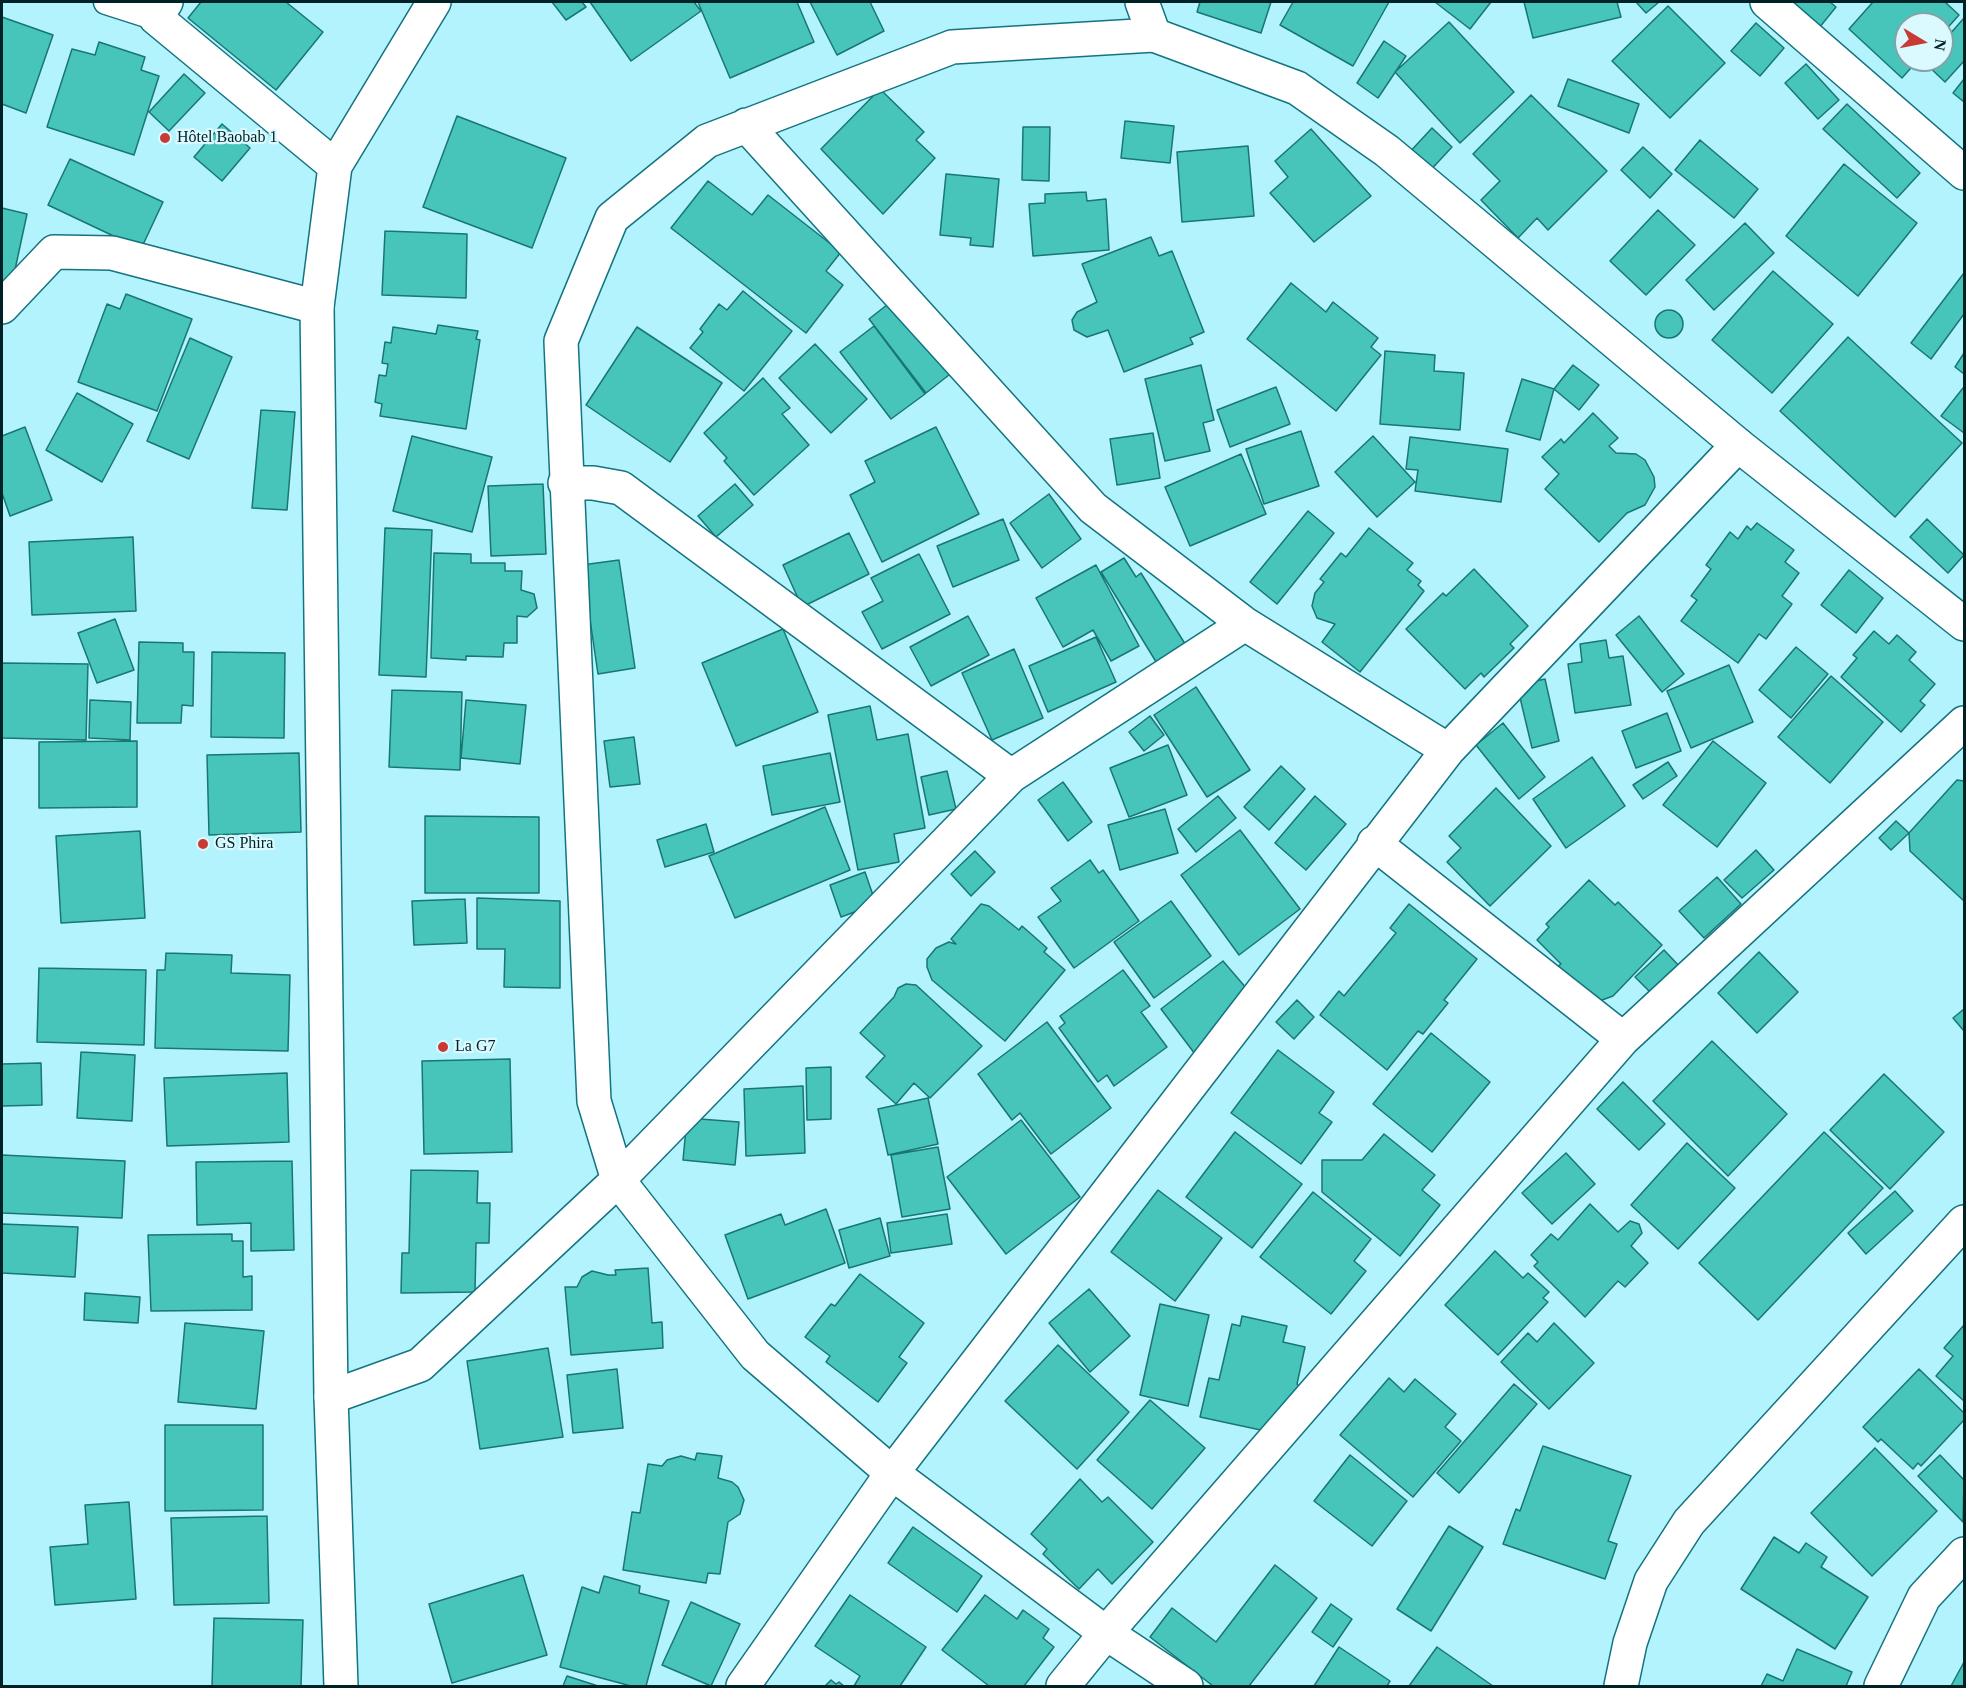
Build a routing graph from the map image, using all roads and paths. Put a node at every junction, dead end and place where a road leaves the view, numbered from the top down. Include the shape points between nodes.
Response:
1 (106, 2) edge
2 (434, 2) edge
3 (1142, 2) edge
4 (1767, 2) edge
5 (161, 10) edge
6 (1154, 35) junction
7 (746, 125) junction
8 (335, 166) junction
9 (1965, 173) edge
10 (2, 307) edge
11 (317, 307) junction
12 (1738, 445) junction
13 (565, 483) junction
14 (1245, 624) junction
15 (1965, 624) edge
16 (1965, 723) edge
17 (1448, 750) junction
18 (1011, 776) junction
19 (1374, 843) junction
20 (1623, 1039) junction
21 (618, 1180) junction
22 (1960, 1234) edge
23 (331, 1397) junction
24 (892, 1473) junction
25 (1965, 1554) edge
26 (1106, 1633) junction
27 (341, 1686) edge
28 (743, 1686) edge
29 (1063, 1686) edge
30 (1186, 1686) edge
31 (1621, 1686) edge
32 (1881, 1686) edge

1 - 5 lane
2 - 8 street
3 - 6 street
4 - 9 street
5 - 8 street
6 - 7 street via 952,47
6 - 12 street via 1297,88 1387,151
7 - 13 street via 707,141 612,218 561,341
7 - 14 street via 1092,508
8 - 11 street
10 - 11 street via 54,252 112,252
11 - 23 street
12 - 15 street
12 - 17 street
13 - 18 street via 621,488
13 - 21 street via 594,1101
14 - 17 street
14 - 18 street
16 - 20 street
17 - 19 street
18 - 21 street
19 - 20 street
19 - 24 street
20 - 26 street
21 - 23 street via 420,1365
21 - 24 street via 755,1355
22 - 31 street via 1689,1522 1651,1581 1630,1643
23 - 27 street
24 - 26 street
24 - 28 street
25 - 32 street via 1924,1597
26 - 29 street
26 - 30 street

